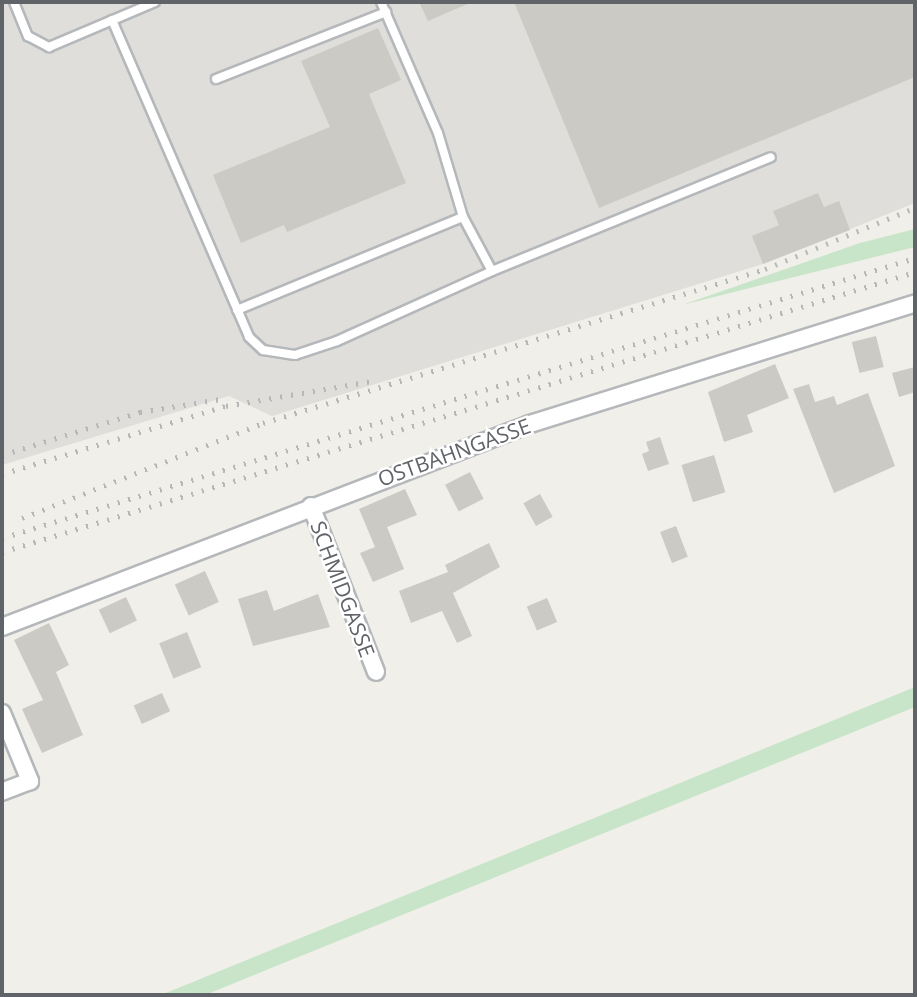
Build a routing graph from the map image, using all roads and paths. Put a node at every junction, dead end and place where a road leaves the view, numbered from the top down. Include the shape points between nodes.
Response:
1 (14, 2) edge
2 (155, 2) edge
3 (382, 2) edge
4 (386, 12) junction
5 (112, 20) junction
6 (216, 79) dead end
7 (771, 158) dead end
8 (463, 217) junction
9 (492, 271) junction
10 (915, 303) edge
11 (237, 310) junction
12 (311, 506) junction
13 (2, 627) edge
14 (376, 672) dead end
15 (2, 713) edge
16 (2, 792) edge

1 - 5 lane via 37,46
2 - 5 lane
3 - 4 lane
4 - 6 lane
4 - 8 lane via 439,133
5 - 11 lane
7 - 9 lane
8 - 9 lane
8 - 11 lane
9 - 11 lane via 295,355 263,350
10 - 12 street, OSTBAHNGASSE via 530,424
12 - 13 street, OSTBAHNGASSE
12 - 14 street, SCHMIDGASSE
15 - 16 street via 30,781

